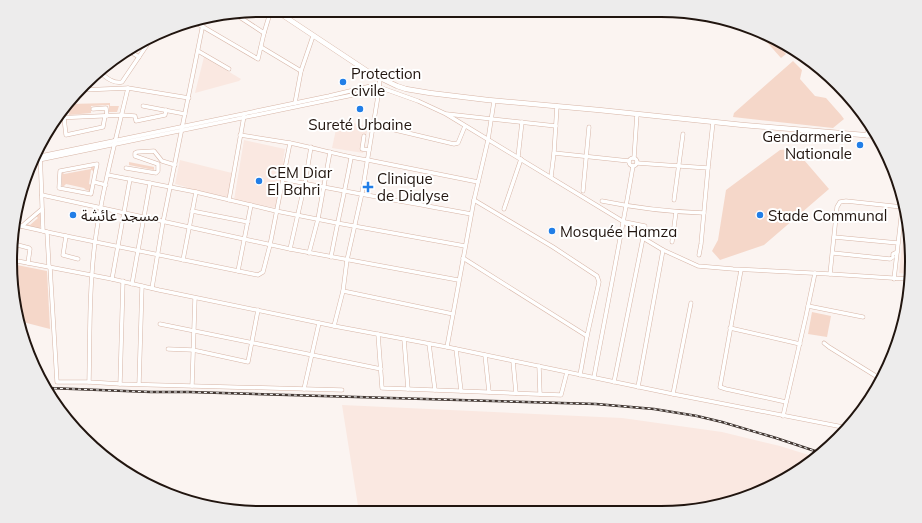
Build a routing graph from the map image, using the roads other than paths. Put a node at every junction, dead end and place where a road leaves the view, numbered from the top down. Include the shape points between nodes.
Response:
1 (269, 17) edge
2 (285, 17) edge
3 (242, 18) edge
4 (203, 24) edge
5 (199, 25) edge
6 (203, 27) junction
7 (264, 33) junction
8 (313, 36) junction
9 (147, 46) edge
10 (261, 47) junction
11 (198, 51) junction
12 (133, 54) edge
13 (139, 57) junction
14 (228, 69) dead end
15 (301, 71) junction
16 (104, 75) edge
17 (380, 78) junction
18 (379, 87) junction
19 (128, 88) junction
20 (88, 90) edge
21 (188, 98) junction
22 (494, 101) junction
23 (295, 103) junction
24 (143, 106) dead end
25 (557, 106) junction
26 (93, 109) dead end
27 (166, 110) junction
28 (185, 114) junction
29 (245, 114) junction
30 (446, 114) junction
31 (637, 114) junction
32 (122, 115) junction
33 (106, 116) junction
34 (64, 118) joint
35 (243, 118) junction
36 (491, 119) junction
37 (522, 122) junction
38 (713, 122) junction
39 (374, 125) junction
40 (465, 126) junction
41 (556, 126) junction
42 (589, 127) dead end
43 (182, 129) junction
44 (867, 131) edge
45 (683, 134) dead end
46 (240, 135) junction
47 (364, 136) dead end
48 (867, 136) junction
49 (870, 136) edge
50 (488, 140) junction
51 (116, 143) junction
52 (290, 143) junction
53 (311, 147) junction
54 (369, 150) junction
55 (330, 152) junction
56 (554, 153) junction
57 (586, 156) junction
58 (40, 158) edge
59 (351, 158) junction
60 (520, 158) junction
61 (634, 158) junction
62 (39, 160) edge
63 (368, 160) junction
64 (629, 161) junction
65 (160, 163) junction
66 (637, 163) junction
67 (175, 165) junction
68 (633, 166) junction
69 (678, 166) junction
70 (126, 168) dead end
71 (708, 168) junction
72 (108, 175) junction
73 (551, 177) junction
74 (130, 179) junction
75 (283, 179) junction
76 (94, 182) junction
77 (478, 182) junction
78 (150, 183) junction
79 (305, 183) junction
80 (106, 185) junction
81 (170, 187) junction
82 (324, 187) junction
83 (345, 191) junction
84 (583, 191) dead end
85 (196, 192) junction
86 (362, 193) junction
87 (42, 195) junction
88 (229, 200) junction
89 (474, 200) junction
90 (674, 200) dead end
91 (602, 202) dead end
92 (251, 205) junction
93 (626, 206) junction
94 (899, 207) edge
95 (504, 208) dead end
96 (42, 209) junction
97 (101, 209) junction
98 (192, 211) junction
99 (276, 211) junction
100 (676, 212) junction
101 (704, 213) junction
102 (124, 214) junction
103 (471, 214) junction
104 (297, 215) junction
105 (144, 218) junction
106 (901, 218) edge
107 (318, 220) junction
108 (163, 222) junction
109 (248, 222) junction
110 (624, 222) junction
111 (337, 224) junction
112 (22, 226) joint
113 (354, 226) junction
114 (645, 226) dead end
115 (188, 227) junction
116 (45, 231) junction
117 (66, 236) junction
118 (834, 237) junction
119 (643, 238) junction
120 (245, 239) junction
121 (95, 242) junction
122 (672, 242) dead end
123 (898, 243) junction
124 (18, 245) edge
125 (270, 245) junction
126 (465, 246) junction
127 (118, 247) junction
128 (290, 249) junction
129 (663, 250) junction
130 (138, 251) junction
131 (897, 252) junction
132 (309, 253) junction
133 (832, 253) junction
134 (158, 255) junction
135 (699, 255) dead end
136 (331, 257) junction
137 (78, 258) dead end
138 (463, 258) junction
139 (182, 260) junction
140 (347, 260) junction
141 (17, 261) edge
142 (28, 263) junction
143 (50, 267) junction
144 (741, 270) junction
145 (238, 271) junction
146 (815, 274) junction
147 (830, 274) junction
148 (91, 275) junction
149 (112, 279) junction
150 (894, 279) junction
151 (458, 280) junction
152 (904, 280) edge
153 (123, 281) junction
154 (132, 284) junction
155 (142, 286) junction
156 (152, 288) junction
157 (342, 291) junction
158 (195, 298) junction
159 (691, 303) dead end
160 (808, 306) junction
161 (258, 310) junction
162 (453, 314) junction
163 (864, 317) dead end
164 (319, 323) junction
165 (160, 324) dead end
166 (334, 326) junction
167 (730, 328) junction
168 (194, 331) junction
169 (378, 334) junction
170 (587, 336) junction
171 (404, 339) junction
172 (252, 343) junction
173 (824, 343) dead end
174 (429, 344) junction
175 (800, 344) junction
176 (447, 347) junction
177 (456, 349) junction
178 (168, 350) dead end
179 (193, 350) junction
180 (311, 355) junction
181 (485, 355) junction
182 (513, 361) junction
183 (539, 366) junction
184 (381, 369) junction
185 (567, 372) junction
186 (580, 375) junction
187 (876, 376) edge
188 (594, 378) junction
189 (89, 382) junction
190 (614, 382) junction
191 (120, 384) junction
192 (139, 384) junction
193 (192, 386) junction
194 (638, 387) junction
195 (304, 389) junction
196 (408, 389) junction
197 (342, 390) dead end
198 (435, 390) junction
199 (461, 391) junction
200 (489, 392) junction
201 (516, 393) junction
202 (540, 394) junction
203 (673, 394) junction
204 (786, 402) junction
205 (783, 416) junction
206 (840, 427) edge

1 - 7 street
2 - 8 street
3 - 7 street
4 - 6 street
5 - 6 street
6 - 10 street via 258,59
6 - 11 street
7 - 10 street
8 - 15 street
8 - 17 street
9 - 13 street
10 - 15 street
11 - 14 street
11 - 21 street
12 - 13 street
13 - 16 street via 122,82 114,82
15 - 23 street
17 - 18 street
17 - 22 street via 406,89
18 - 23 street via 371,86
18 - 30 street
18 - 35 street via 372,91
18 - 39 street
19 - 20 street
19 - 21 street
19 - 32 street
21 - 28 street
22 - 25 street
22 - 36 street
23 - 29 street
24 - 27 street
25 - 31 street
25 - 41 street
26 - 33 street via 106,108
27 - 28 street
27 - 32 street via 165,115 136,121 135,116
28 - 43 street
29 - 35 street
29 - 43 street
30 - 36 street
30 - 40 street
31 - 38 street
31 - 61 street
32 - 33 street
32 - 51 street
33 - 34 street
33 - 34 street via 103,127 66,134
35 - 43 street
35 - 46 street
36 - 37 street
36 - 50 street
37 - 41 street
37 - 60 street
38 - 48 street
38 - 71 street
39 - 40 street via 454,144 458,143
39 - 54 street
40 - 50 street
41 - 56 street
42 - 57 street
43 - 51 street
43 - 67 street
44 - 48 street
45 - 69 street
46 - 52 street
46 - 88 street
47 - 54 street via 362,149
48 - 49 street
50 - 60 street
50 - 77 street
51 - 58 street
51 - 72 street
52 - 53 street
52 - 75 street
53 - 55 street
53 - 79 street
54 - 63 street
55 - 59 street
55 - 82 street
56 - 57 street
56 - 73 street
57 - 64 street
57 - 84 street
59 - 63 street
59 - 83 street
60 - 73 street
60 - 95 street
61 - 64 street
61 - 66 street
62 - 87 street
63 - 77 street
63 - 86 street
64 - 68 street
65 - 65 street via 135,156 135,152 154,152
65 - 67 street
65 - 70 street via 156,173
66 - 68 street
66 - 69 street
67 - 81 street
68 - 93 street
69 - 71 street
69 - 90 street
71 - 101 street
72 - 74 street
72 - 80 street
73 - 110 street
74 - 78 street
74 - 102 street
75 - 79 street
75 - 99 street
76 - 76 street via 91,194 59,188 60,171 97,164
76 - 80 street
77 - 89 street
78 - 81 street
78 - 105 street
79 - 82 street
79 - 104 street
80 - 97 street
81 - 85 street
81 - 108 street
82 - 83 street
82 - 107 street
83 - 86 street
83 - 111 street
85 - 88 street
85 - 98 street
86 - 103 street
86 - 113 street
87 - 96 street
87 - 97 street
88 - 92 street
89 - 103 street
89 - 170 street via 597,276 599,282
91 - 93 street
92 - 99 street
92 - 109 street
93 - 100 street
93 - 110 street
94 - 118 street via 840,202 837,207
96 - 112 street
96 - 116 street
97 - 102 street
97 - 121 street
98 - 109 street
98 - 115 street
99 - 104 street
99 - 125 street
100 - 101 street
100 - 122 street
101 - 135 street
102 - 105 street
102 - 127 street
103 - 126 street
104 - 107 street
104 - 128 street
105 - 108 street
105 - 130 street
106 - 123 street
107 - 111 street
107 - 132 street
108 - 115 street
108 - 134 street
109 - 120 street
110 - 114 street
110 - 119 street
110 - 188 street
111 - 113 street
111 - 136 street
112 - 116 street
113 - 126 street
113 - 140 street
115 - 120 street
115 - 139 street
116 - 117 street
116 - 143 street
117 - 121 street
117 - 137 street via 63,255
118 - 123 street
118 - 133 street
119 - 129 street
119 - 190 street
120 - 125 street
120 - 145 street
121 - 127 street
121 - 148 street
123 - 131 street
124 - 142 street via 30,249
125 - 128 street
125 - 145 street via 263,272 258,275
126 - 138 street
127 - 130 street
127 - 149 street
128 - 132 street
129 - 144 street via 698,266
129 - 194 street
130 - 134 street
130 - 154 street
131 - 133 street via 890,259
131 - 150 street
132 - 136 street
133 - 147 street
134 - 139 street
134 - 156 street
136 - 140 street
138 - 151 street
138 - 170 street
139 - 145 street
140 - 151 street
140 - 157 street
141 - 142 street
142 - 143 street
143 - 148 street
143 - 189 street via 57,382
144 - 146 street
144 - 167 street
146 - 147 street
146 - 160 street
147 - 150 street
148 - 149 street
148 - 189 street
149 - 153 street
150 - 152 street
151 - 162 street
153 - 154 street
153 - 191 street
154 - 155 street
155 - 156 street
155 - 192 street
156 - 158 street
157 - 162 street
157 - 166 street
158 - 161 street
158 - 168 street
159 - 203 street
160 - 163 street
160 - 175 street
161 - 164 street
161 - 172 street
162 - 176 street
164 - 166 street
164 - 180 street
165 - 168 street
166 - 169 street
167 - 175 street
167 - 204 street via 720,386
168 - 172 street
168 - 179 street
169 - 171 street
169 - 184 street
170 - 186 street
171 - 174 street
171 - 196 street
172 - 179 street via 248,362
172 - 180 street
173 - 187 street
174 - 176 street
174 - 198 street
175 - 204 street
176 - 177 street
177 - 181 street
177 - 199 street
178 - 179 street
179 - 193 street
180 - 184 street
180 - 195 street
181 - 182 street
181 - 200 street
182 - 183 street
182 - 201 street
183 - 185 street
183 - 202 street
184 - 196 street via 382,388
185 - 186 street
185 - 202 street via 561,395
186 - 188 street
188 - 190 street
189 - 191 street
190 - 194 street
191 - 192 street
192 - 193 street
193 - 195 street
194 - 203 street
195 - 197 street
196 - 198 street
198 - 199 street
199 - 200 street
200 - 201 street
201 - 202 street
203 - 205 street
204 - 205 street
205 - 206 street

